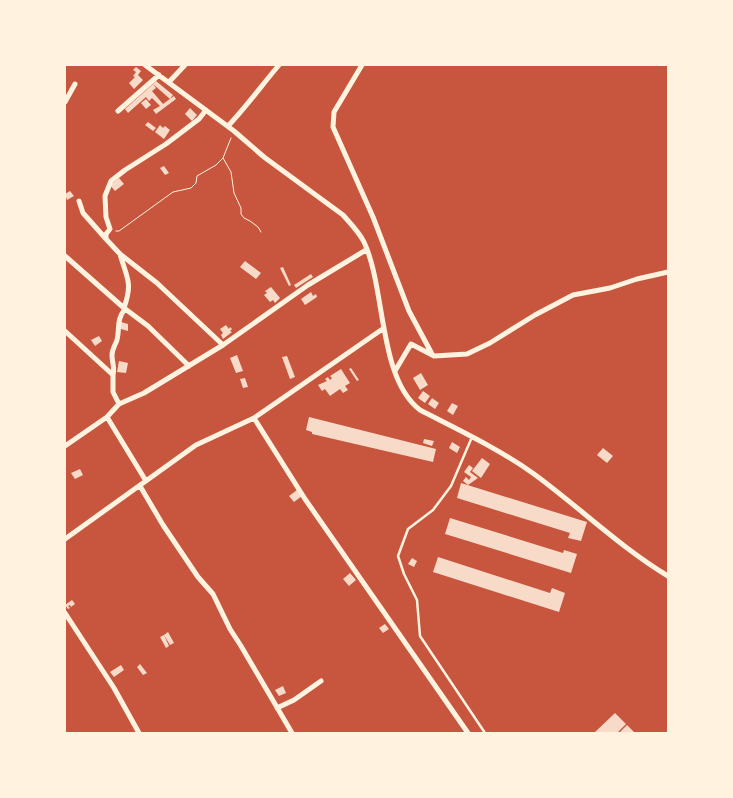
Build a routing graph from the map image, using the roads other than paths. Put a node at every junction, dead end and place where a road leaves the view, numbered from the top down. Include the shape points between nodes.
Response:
1 (145, 65) edge
2 (185, 65) edge
3 (279, 65) edge
4 (362, 65) edge
5 (159, 75) junction
6 (169, 82) junction
7 (75, 84) dead end
8 (65, 102) edge
9 (206, 110) junction
10 (118, 111) dead end
11 (228, 126) junction
12 (79, 201) dead end
13 (106, 239) junction
14 (366, 250) junction
15 (120, 254) junction
16 (65, 256) edge
17 (668, 272) edge
18 (124, 309) junction
19 (384, 328) junction
20 (65, 331) edge
21 (222, 345) junction
22 (432, 354) junction
23 (189, 366) junction
24 (395, 371) junction
25 (113, 375) junction
26 (119, 404) junction
27 (107, 417) junction
28 (254, 418) junction
29 (472, 437) junction
30 (65, 446) edge
31 (146, 481) junction
32 (140, 486) junction
33 (65, 539) edge
34 (668, 576) edge
35 (65, 613) edge
36 (71, 622) junction
37 (65, 625) edge
38 (321, 681) dead end
39 (277, 708) junction
40 (139, 733) edge
41 (292, 733) edge
42 (468, 733) edge
43 (485, 733) edge

1 - 5 street
2 - 6 street
3 - 11 street
4 - 22 street via 334,112 333,128 373,217 409,311
5 - 6 street
5 - 10 street
6 - 9 street
7 - 8 street
9 - 11 street
9 - 13 street via 200,119 111,181 104,196 109,230
11 - 14 street via 343,215 356,230
12 - 13 street via 83,213
13 - 15 street
14 - 19 street
14 - 21 street
15 - 18 street via 130,290
15 - 21 street via 157,283
16 - 18 street
17 - 22 street via 573,295 467,354
18 - 23 street via 148,326
18 - 25 street via 113,347
19 - 24 street
19 - 28 street
20 - 25 street
21 - 23 street
22 - 24 street via 411,344
23 - 26 street
24 - 29 street via 410,402
25 - 26 street via 113,392
26 - 27 street
27 - 30 street
27 - 31 street
28 - 31 street via 196,446
28 - 42 street via 305,499
29 - 34 street via 532,473
29 - 43 lane via 452,486 434,510 408,529 398,556 417,600 420,636
31 - 32 street
32 - 33 street
32 - 39 street via 188,562 213,594
35 - 36 street
36 - 37 street
36 - 40 street
38 - 39 street
39 - 41 street

